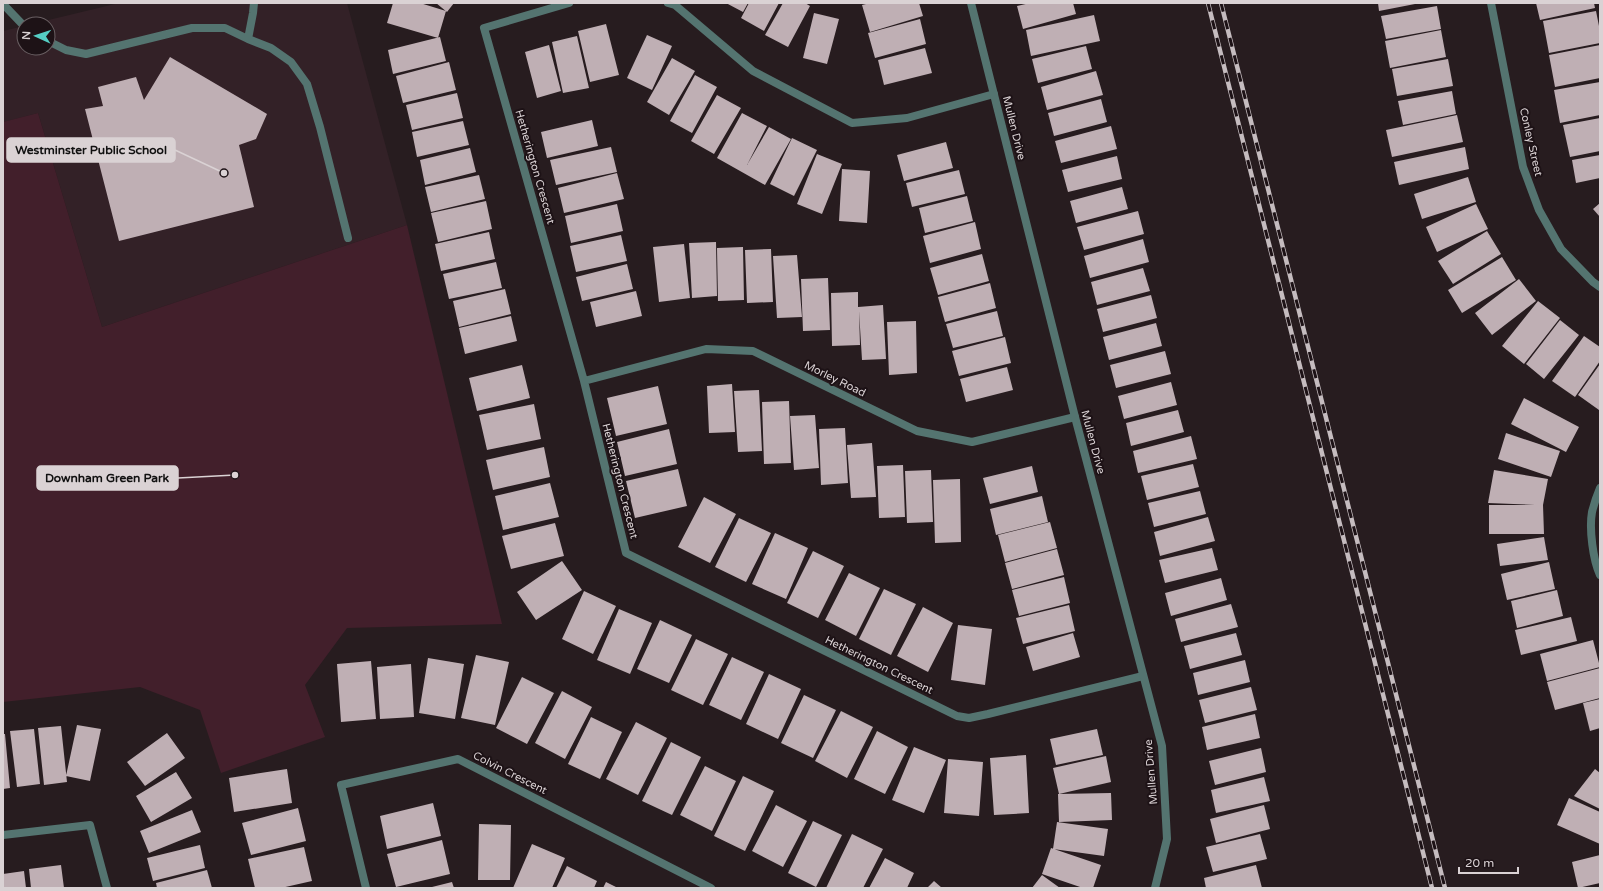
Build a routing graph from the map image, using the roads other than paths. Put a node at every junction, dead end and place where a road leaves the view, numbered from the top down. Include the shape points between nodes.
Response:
1 (254, 3) edge
2 (569, 3) edge
3 (668, 3) edge
4 (971, 3) edge
5 (1491, 3) edge
6 (3, 4) edge
7 (16, 18) edge
8 (248, 38) junction
9 (56, 45) edge
10 (994, 94) junction
11 (348, 238) dead end
12 (1600, 287) edge
13 (584, 381) junction
14 (1075, 417) junction
15 (1600, 488) edge
16 (1600, 575) edge
17 (1143, 676) junction
18 (3, 835) edge
19 (107, 888) edge
20 (366, 888) edge
21 (711, 888) edge
22 (1155, 888) edge

1 - 8 street
2 - 13 street, Hetherington Crescent via 484,28
3 - 10 street via 675,5 753,71 852,123 907,118
4 - 10 street, Mullen Drive
5 - 12 street, Conley Street via 1523,167 1539,210 1561,249
6 - 7 street
8 - 9 street via 225,28 192,28 86,54
8 - 11 street via 271,48 290,62 307,84
10 - 14 street, Mullen Drive
13 - 14 street, Morley Road via 706,349 752,351 925,433 972,442
13 - 17 street, Hetherington Crescent via 626,553 957,716 969,718 988,714
14 - 17 street, Mullen Drive
15 - 16 street via 1592,513 1592,541
17 - 22 street, Mullen Drive via 1162,746 1167,839
18 - 19 street via 90,825
20 - 21 street, Colvin Crescent via 341,785 458,759

